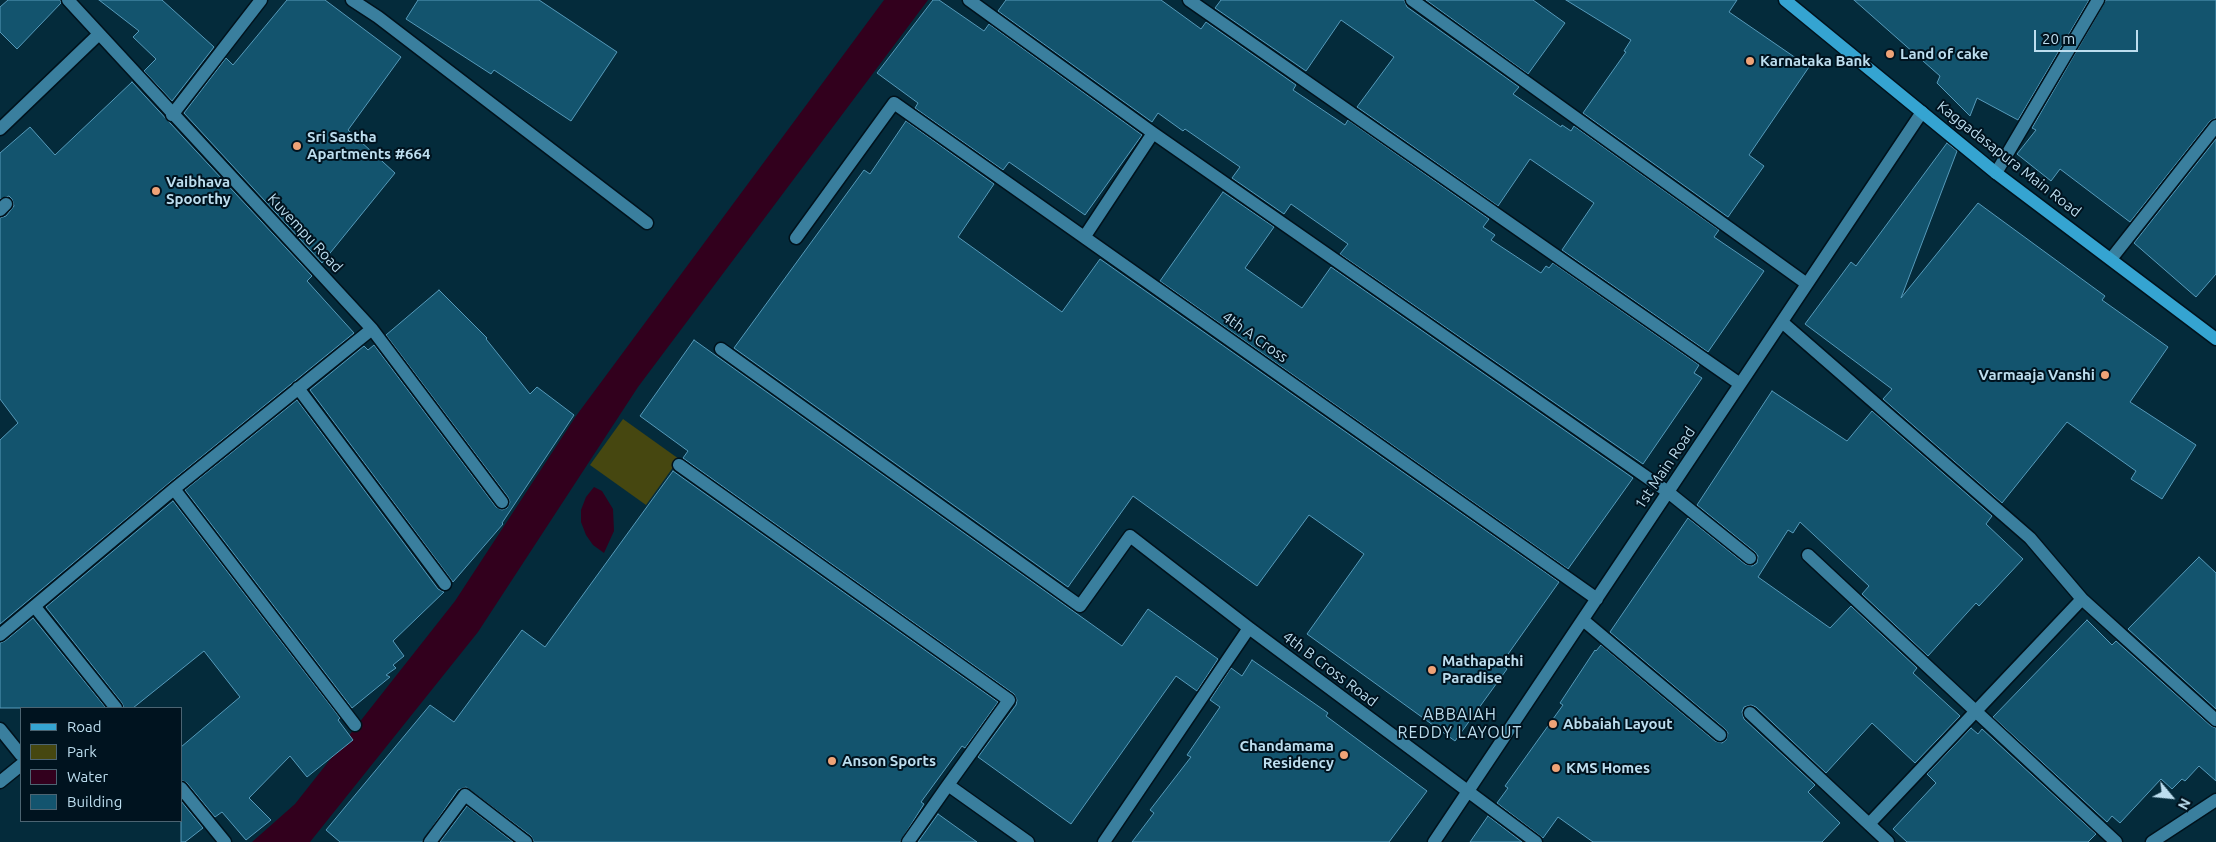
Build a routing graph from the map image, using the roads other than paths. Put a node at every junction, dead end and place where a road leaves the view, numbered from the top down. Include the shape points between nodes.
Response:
1 (68, 0) edge
2 (261, 0) edge
3 (352, 0) edge
4 (969, 0) edge
5 (1189, 0) edge
6 (1412, 0) edge
7 (1786, 0) edge
8 (2098, 0) edge
9 (98, 34) junction
10 (1922, 112) junction
11 (172, 115) junction
12 (2216, 126) edge
13 (0, 129) edge
14 (1153, 133) junction
15 (1996, 173) junction
16 (647, 223) dead end
17 (1085, 236) junction
18 (796, 238) dead end
19 (2111, 259) junction
20 (1807, 284) junction
21 (1782, 322) junction
22 (372, 329) junction
23 (2216, 338) edge
24 (722, 349) dead end
25 (1740, 384) junction
26 (298, 388) junction
27 (678, 465) dead end
28 (174, 489) junction
29 (1668, 492) junction
30 (502, 502) dead end
31 (1808, 555) dead end
32 (1750, 558) dead end
33 (445, 584) dead end
34 (2082, 598) junction
35 (1597, 599) junction
36 (35, 607) junction
37 (1583, 620) junction
38 (1249, 628) junction
39 (0, 635) edge
40 (115, 707) edge
41 (1975, 711) junction
42 (1750, 713) dead end
43 (2216, 720) edge
44 (355, 725) dead end
45 (0, 729) edge
46 (1720, 735) dead end
47 (20, 754) edge
48 (20, 765) edge
49 (0, 782) edge
50 (948, 785) junction
51 (182, 789) edge
52 (1468, 792) junction
53 (2216, 800) edge
54 (1869, 824) junction
55 (225, 842) edge
56 (430, 842) edge
57 (526, 842) edge
58 (908, 842) edge
59 (1028, 842) edge
60 (1104, 842) edge
61 (1434, 842) edge
62 (1536, 842) edge
63 (1888, 842) edge
64 (2116, 842) edge
65 (2152, 842) edge

1 - 9 street, Kuvempu Road
2 - 11 street
3 - 16 street
4 - 14 street
5 - 25 street
6 - 20 street
7 - 10 main road, Kaggadasapura Main Road
8 - 15 street
9 - 11 street, Kuvempu Road
9 - 13 street
10 - 15 main road, Kaggadasapura Main Road
10 - 20 street, 1st Main Road
11 - 22 street, Kuvempu Road
12 - 19 street
14 - 17 street
14 - 29 street
15 - 19 main road, Kaggadasapura Main Road
17 - 18 street, 4th A Cross via 894,103
17 - 35 street, 4th A Cross
19 - 23 main road, Kaggadasapura Main Road
20 - 21 street, 1st Main Road
21 - 25 street, 1st Main Road
21 - 34 street via 2030,538
22 - 26 street
22 - 30 street, Kuvempu Road
24 - 38 street, 4th B Cross Road via 1080,606 1130,536
25 - 29 street, 1st Main Road
26 - 28 street
26 - 33 street
27 - 50 street via 1008,700
28 - 36 street
28 - 44 street
29 - 32 street
29 - 35 street, 1st Main Road
31 - 41 street
34 - 41 street
34 - 43 street
35 - 37 street, 1st Main Road
36 - 39 street
36 - 40 street
37 - 46 street
37 - 52 street, 1st Main Road
38 - 52 street, 4th B Cross Road
38 - 60 street
41 - 54 street
41 - 64 street
42 - 54 street
45 - 47 street
48 - 49 street
50 - 58 street
50 - 59 street
51 - 55 street
52 - 61 street, 1st Main Road
52 - 62 street, 4th B Cross Road
53 - 65 street
54 - 63 street
56 - 57 street via 464,796

